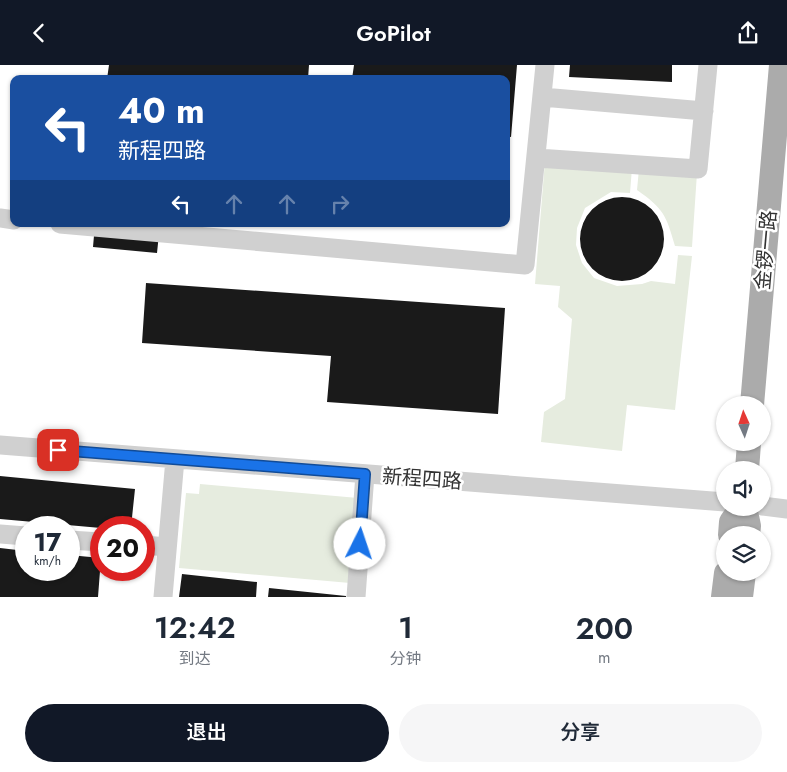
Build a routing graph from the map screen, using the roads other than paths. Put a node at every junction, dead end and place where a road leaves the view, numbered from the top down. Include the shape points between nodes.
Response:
1 (545, 65) edge
2 (708, 65) edge
3 (781, 65) edge
4 (542, 97) junction
5 (704, 111) junction
6 (537, 158) junction
7 (94, 227) edge
8 (753, 396) edge
9 (0, 445) edge
10 (175, 459) junction
11 (365, 474) junction
12 (716, 501) edge
13 (771, 506) edge
14 (787, 509) edge
15 (0, 535) edge
16 (15, 536) edge
17 (155, 546) edge
18 (168, 547) junction
19 (725, 581) edge
20 (743, 581) edge
21 (163, 597) edge
22 (356, 597) edge
23 (723, 597) edge
24 (741, 597) edge

1 - 4 street
2 - 5 street
3 - 8 main road, 金锣一路
4 - 5 street
4 - 6 street
5 - 6 street via 698,169
6 - 7 street via 525,265
9 - 10 street, 新程四路
10 - 11 street, 新程四路
10 - 18 street
11 - 12 street, 新程四路
11 - 22 street
13 - 14 street
15 - 16 street
17 - 18 street
18 - 21 street
19 - 23 main road
20 - 24 main road

